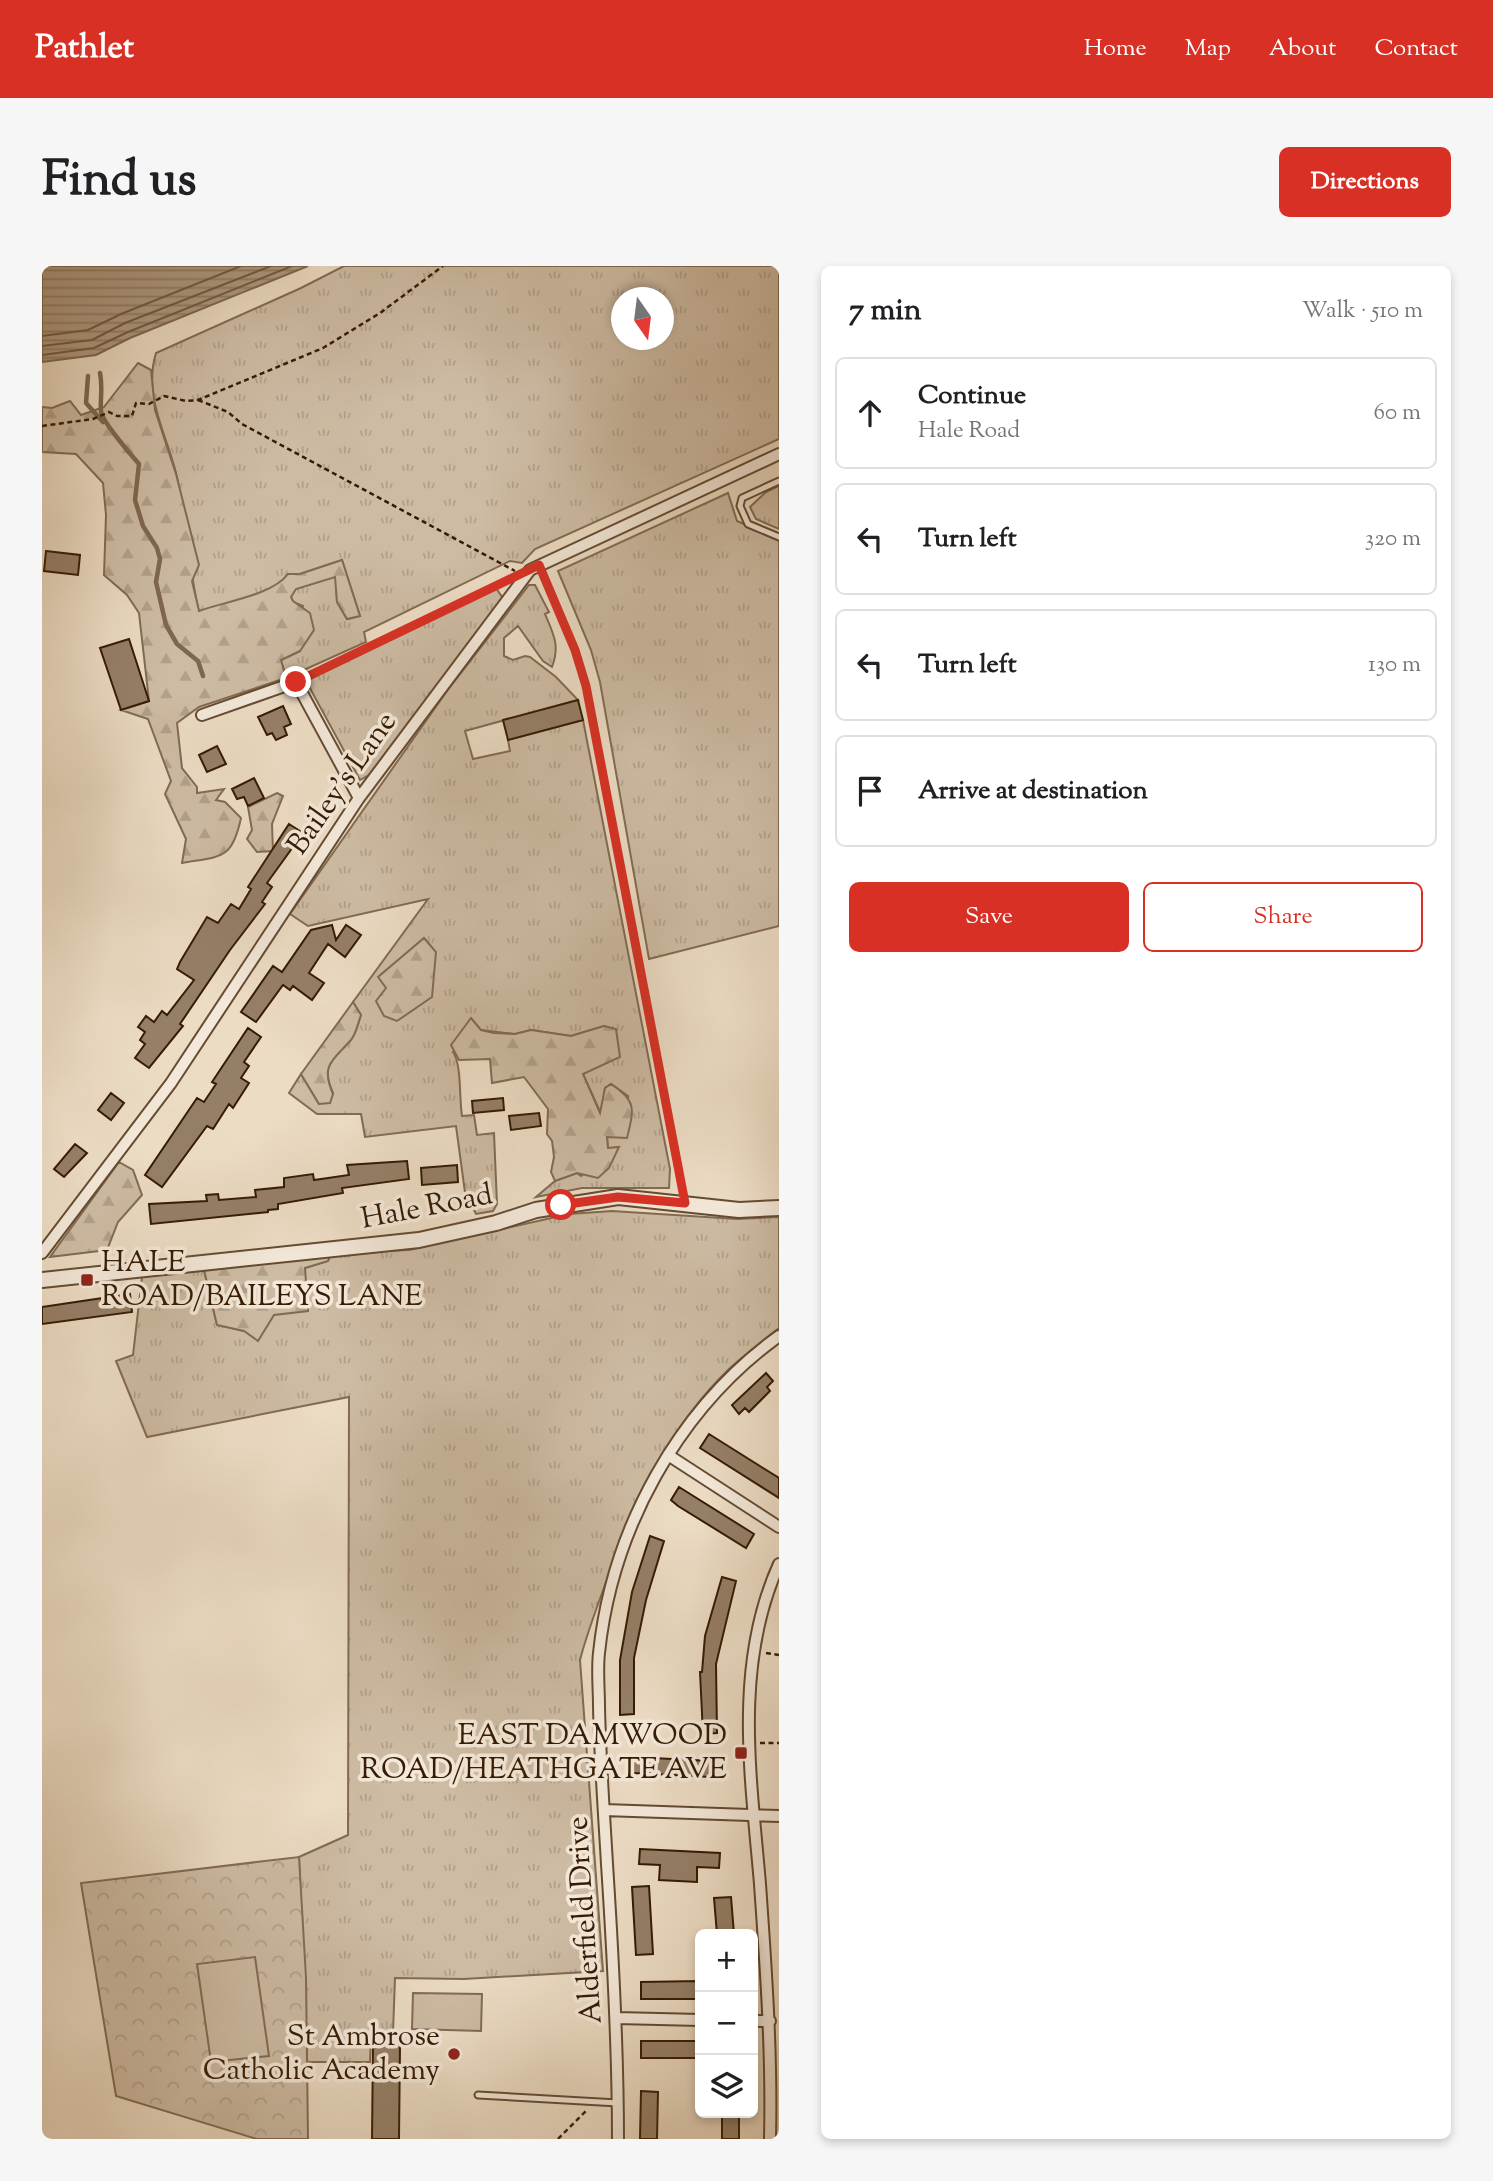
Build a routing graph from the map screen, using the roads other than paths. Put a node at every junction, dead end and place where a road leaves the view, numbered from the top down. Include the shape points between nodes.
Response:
1 (779, 454) edge
2 (779, 481) edge
3 (779, 537) edge
4 (202, 715) dead end
5 (359, 798) junction
6 (779, 1208) edge
7 (42, 1253) edge
8 (42, 1280) edge
9 (779, 1336) edge
10 (668, 1455) junction
11 (779, 1527) edge
12 (779, 1564) edge
13 (604, 1810) junction
14 (754, 1815) junction
15 (779, 1815) edge
16 (617, 2018) junction
17 (695, 2020) edge
18 (758, 2021) edge
19 (770, 2021) junction
20 (478, 2095) dead end
21 (618, 2103) junction
22 (618, 2139) edge
23 (770, 2139) edge

1 - 5 street, Bailey's Lane via 530,570
2 - 3 lane via 742,498 740,506 748,524
4 - 5 street via 296,682
5 - 7 street, Bailey's Lane via 171,1083
6 - 8 street, Hale Road via 739,1210 618,1197 536,1210 419,1240
9 - 10 street, Alderfield Drive via 702,1408
10 - 11 street
10 - 13 street, Alderfield Drive via 646,1492 622,1550 604,1619 598,1655
12 - 14 street via 765,1597 751,1657
13 - 14 street
13 - 16 street, Alderfield Drive
14 - 15 street
14 - 19 street
16 - 17 street
16 - 21 street, Alderfield Drive
18 - 19 street
19 - 23 street
20 - 21 lane
21 - 22 street, Alderfield Drive

